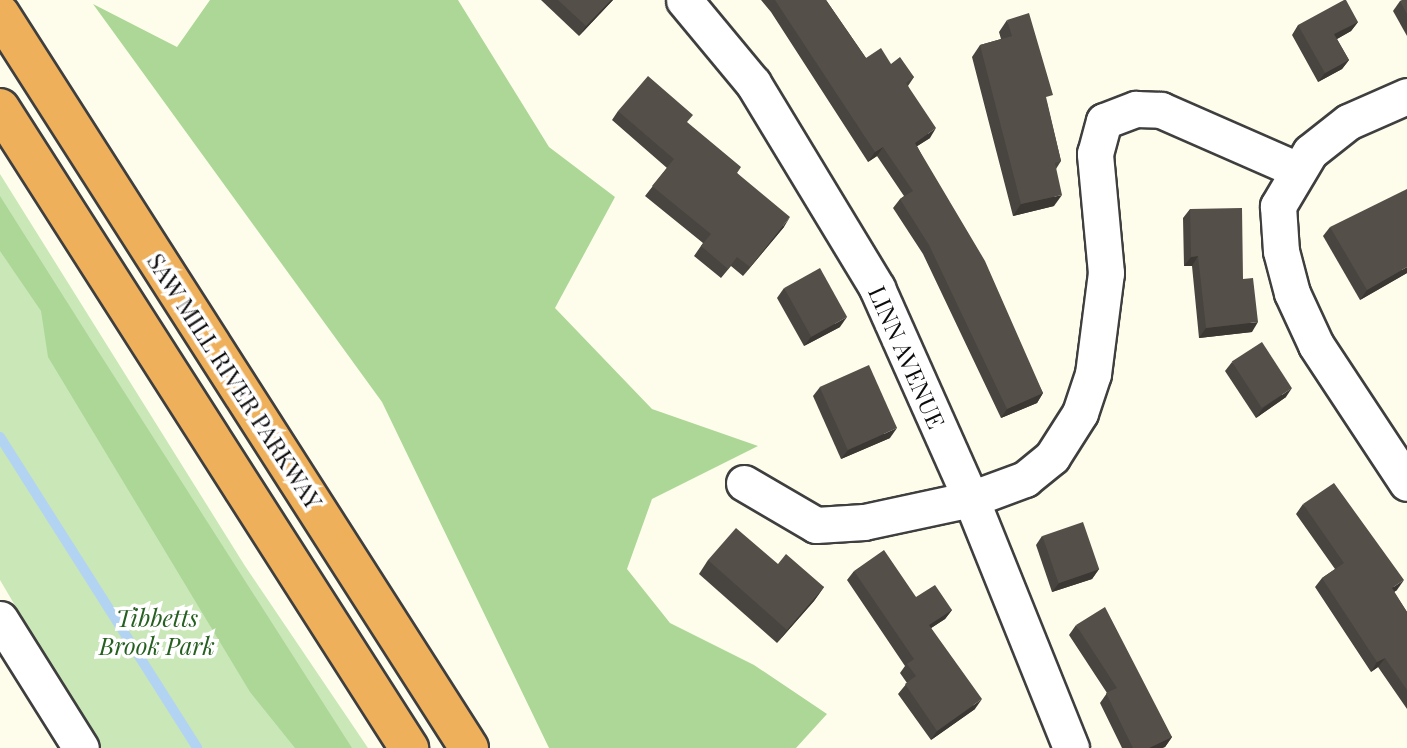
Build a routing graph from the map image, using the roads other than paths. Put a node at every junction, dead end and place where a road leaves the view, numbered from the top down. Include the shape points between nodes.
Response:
1 (684, 0) edge
2 (0, 14) edge
3 (1407, 96) edge
4 (0, 108) edge
5 (1298, 170) junction
6 (744, 483) dead end
7 (1407, 483) edge
8 (971, 499) junction
9 (0, 619) edge
10 (81, 748) edge
11 (409, 748) edge
12 (469, 748) edge
13 (1071, 748) edge

1 - 8 street, LINN AVENUE via 752,83 857,250
2 - 12 highway, SAW MILL RIVER PARKWAY
3 - 5 street via 1348,122 1310,152
4 - 11 highway, SAW MILL RIVER PARKWAY
5 - 7 street via 1278,206 1281,251 1292,293 1315,345
5 - 8 street via 1161,110 1136,109 1104,121 1095,154 1106,273 1093,374 1080,413 1052,457 1026,479
6 - 8 street via 816,525 864,522
8 - 13 street, LINN AVENUE
9 - 10 street

